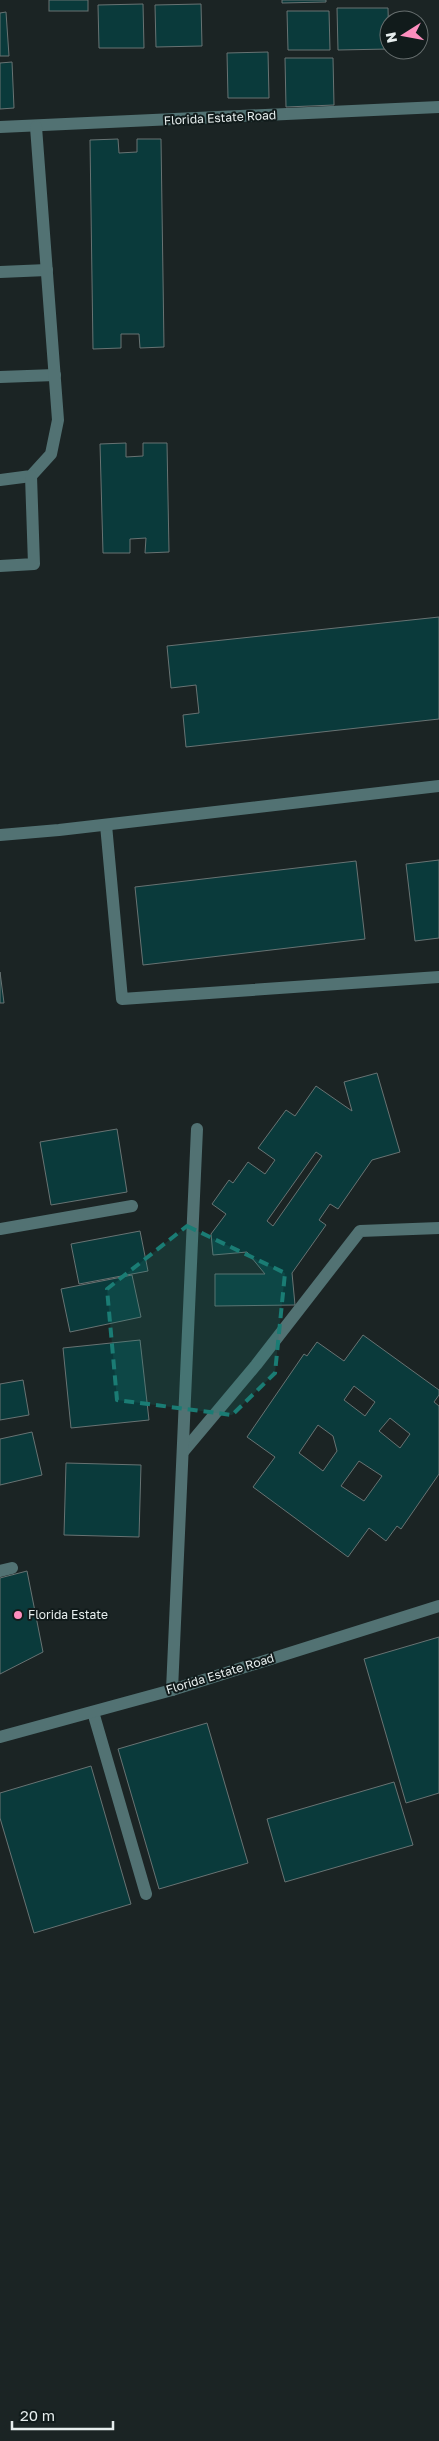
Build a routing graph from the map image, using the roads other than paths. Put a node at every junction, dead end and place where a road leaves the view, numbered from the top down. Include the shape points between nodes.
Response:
1 (439, 107) edge
2 (0, 127) edge
3 (36, 127) junction
4 (47, 270) junction
5 (0, 272) edge
6 (54, 375) junction
7 (0, 378) edge
8 (31, 476) junction
9 (0, 480) edge
10 (0, 566) edge
11 (439, 786) edge
12 (106, 825) junction
13 (0, 834) edge
14 (439, 977) edge
15 (197, 1129) dead end
16 (132, 1206) dead end
17 (439, 1228) edge
18 (0, 1229) edge
19 (183, 1452) junction
20 (439, 1606) edge
21 (172, 1690) junction
22 (93, 1712) junction
23 (0, 1737) edge
24 (146, 1894) dead end

1 - 3 street, Florida Estate Road
2 - 3 street, Florida Estate Road
3 - 4 street
4 - 5 street
4 - 6 street
6 - 7 street
6 - 8 street via 58,420 51,454
8 - 9 street
8 - 10 street via 34,564
11 - 12 street
12 - 13 street
12 - 14 street via 122,999
15 - 19 street
16 - 18 street
17 - 19 street via 360,1231 256,1365
19 - 21 street
20 - 21 street, Florida Estate Road
21 - 22 street, Florida Estate Road
22 - 23 street, Florida Estate Road
22 - 24 street

